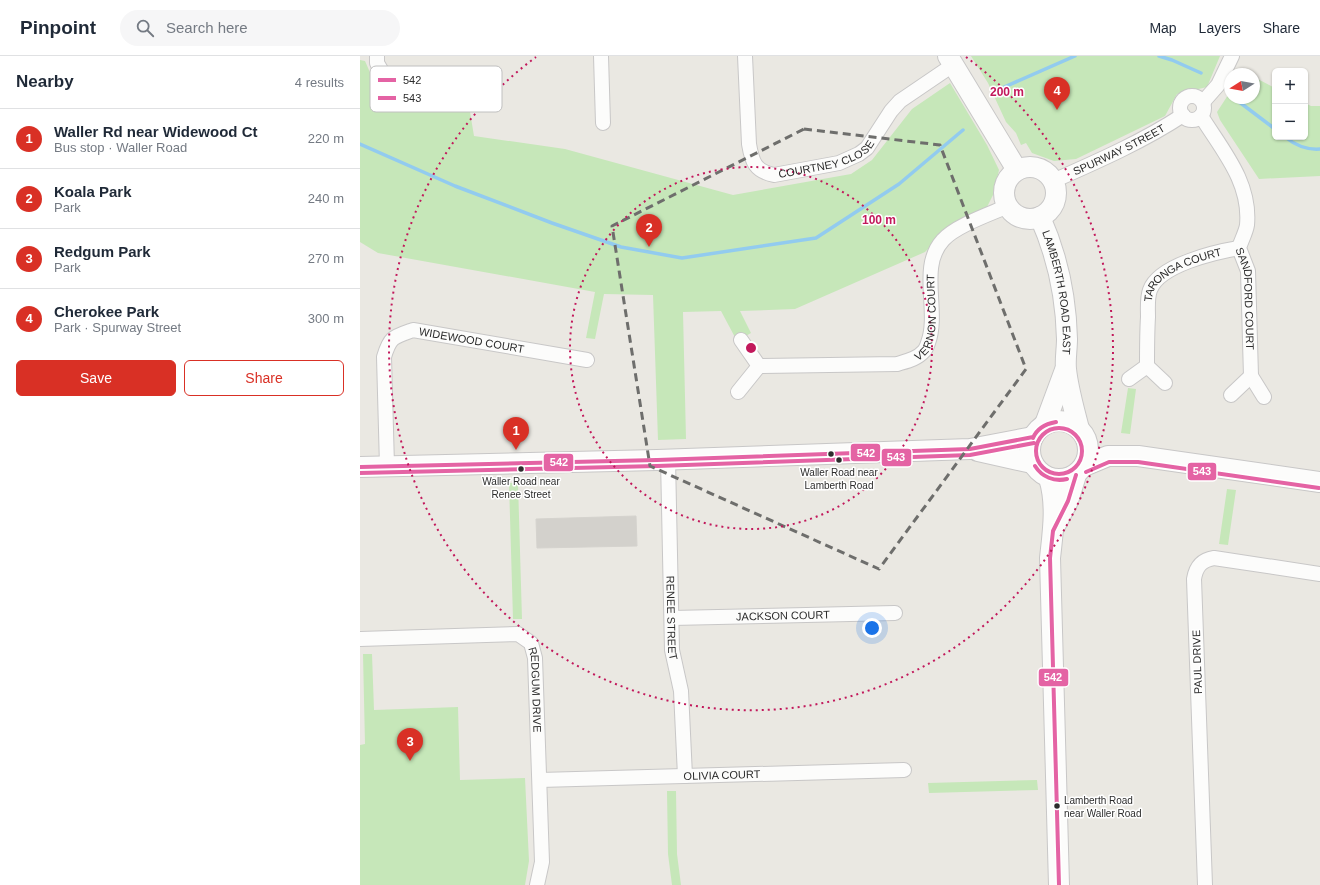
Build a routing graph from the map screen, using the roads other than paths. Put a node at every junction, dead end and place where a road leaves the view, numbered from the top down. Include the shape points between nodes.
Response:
1 (377, 56) edge
2 (601, 56) edge
3 (745, 56) edge
4 (1232, 56) edge
5 (950, 60) edge
6 (379, 66) edge
7 (1203, 102) junction
8 (1183, 115) junction
9 (1201, 116) junction
10 (603, 123) dead end
11 (1017, 170) junction
12 (1053, 181) junction
13 (1008, 206) junction
14 (1040, 217) junction
15 (1238, 248) junction
16 (741, 340) dead end
17 (587, 360) dead end
18 (758, 366) junction
19 (1147, 366) junction
20 (1066, 369) junction
21 (1251, 376) junction
22 (1129, 380) dead end
23 (1165, 383) dead end
24 (738, 392) dead end
25 (1231, 395) dead end
26 (1264, 397) dead end
27 (1039, 431) junction
28 (1083, 434) junction
29 (970, 449) junction
30 (1138, 456) junction
31 (668, 459) junction
32 (1032, 463) junction
33 (388, 466) junction
34 (360, 467) edge
35 (1080, 470) junction
36 (1049, 478) junction
37 (1320, 482) edge
38 (1053, 531) junction
39 (1320, 574) edge
40 (895, 613) dead end
41 (672, 618) junction
42 (360, 639) edge
43 (904, 770) dead end
44 (685, 776) junction
45 (540, 780) junction
46 (537, 885) edge
47 (1059, 885) edge
48 (1205, 885) edge

1 - 6 street
2 - 10 street
3 - 5 street, COURTNEY CLOSE via 751,156 759,170 774,176 839,163 859,154 867,148 900,101
4 - 7 street via 1218,86
5 - 11 street
7 - 8 street via 1195,97 1186,98 1181,106
7 - 9 street
8 - 9 street via 1192,120
8 - 12 street, SPURWAY STREET via 1082,169
9 - 15 street, SANDFORD COURT via 1237,172 1245,193 1246,226
11 - 12 street via 1025,167 1041,169
11 - 13 street via 1006,182 1004,190
12 - 14 street via 1056,189 1053,206
13 - 14 street via 1022,218
13 - 18 street, VERNON COURT via 957,229 937,248 931,263 932,334 925,351 914,359 897,364
14 - 20 street, LAMBERTH ROAD EAST via 1057,263 1065,307
15 - 19 street, TARONGA COURT via 1218,251 1188,261 1161,275 1152,285 1148,298
15 - 21 street, SANDFORD COURT via 1248,271
16 - 18 street
17 - 33 street, WIDEWOOD COURT via 413,330 400,334 388,342 384,357
18 - 24 street
19 - 22 street
19 - 23 street
20 - 27 street, LAMBERTH ROAD EAST
20 - 28 street, LAMBERTH ROAD EAST via 1072,403
21 - 25 street
21 - 26 street
27 - 28 street via 1054,421 1063,421 1072,424
27 - 29 street
27 - 32 street via 1030,450
28 - 30 street
28 - 35 street via 1089,448 1088,457
29 - 31 street
29 - 32 street
30 - 35 street via 1108,456
30 - 37 street
31 - 33 street
31 - 41 street, RENEE STREET
32 - 36 street via 1042,475
33 - 34 street
35 - 36 street via 1068,479
35 - 38 street
36 - 38 street via 1054,501
38 - 47 street via 1050,558
39 - 48 street, PAUL DRIVE via 1214,558 1206,559 1196,570 1194,579
40 - 41 street, JACKSON COURT
41 - 44 street, RENEE STREET via 672,650 682,691
42 - 45 street, REDGUM DRIVE via 518,634 531,643 535,658
43 - 44 street, OLIVIA COURT
44 - 45 street, OLIVIA COURT
45 - 46 street, REDGUM DRIVE via 542,862

